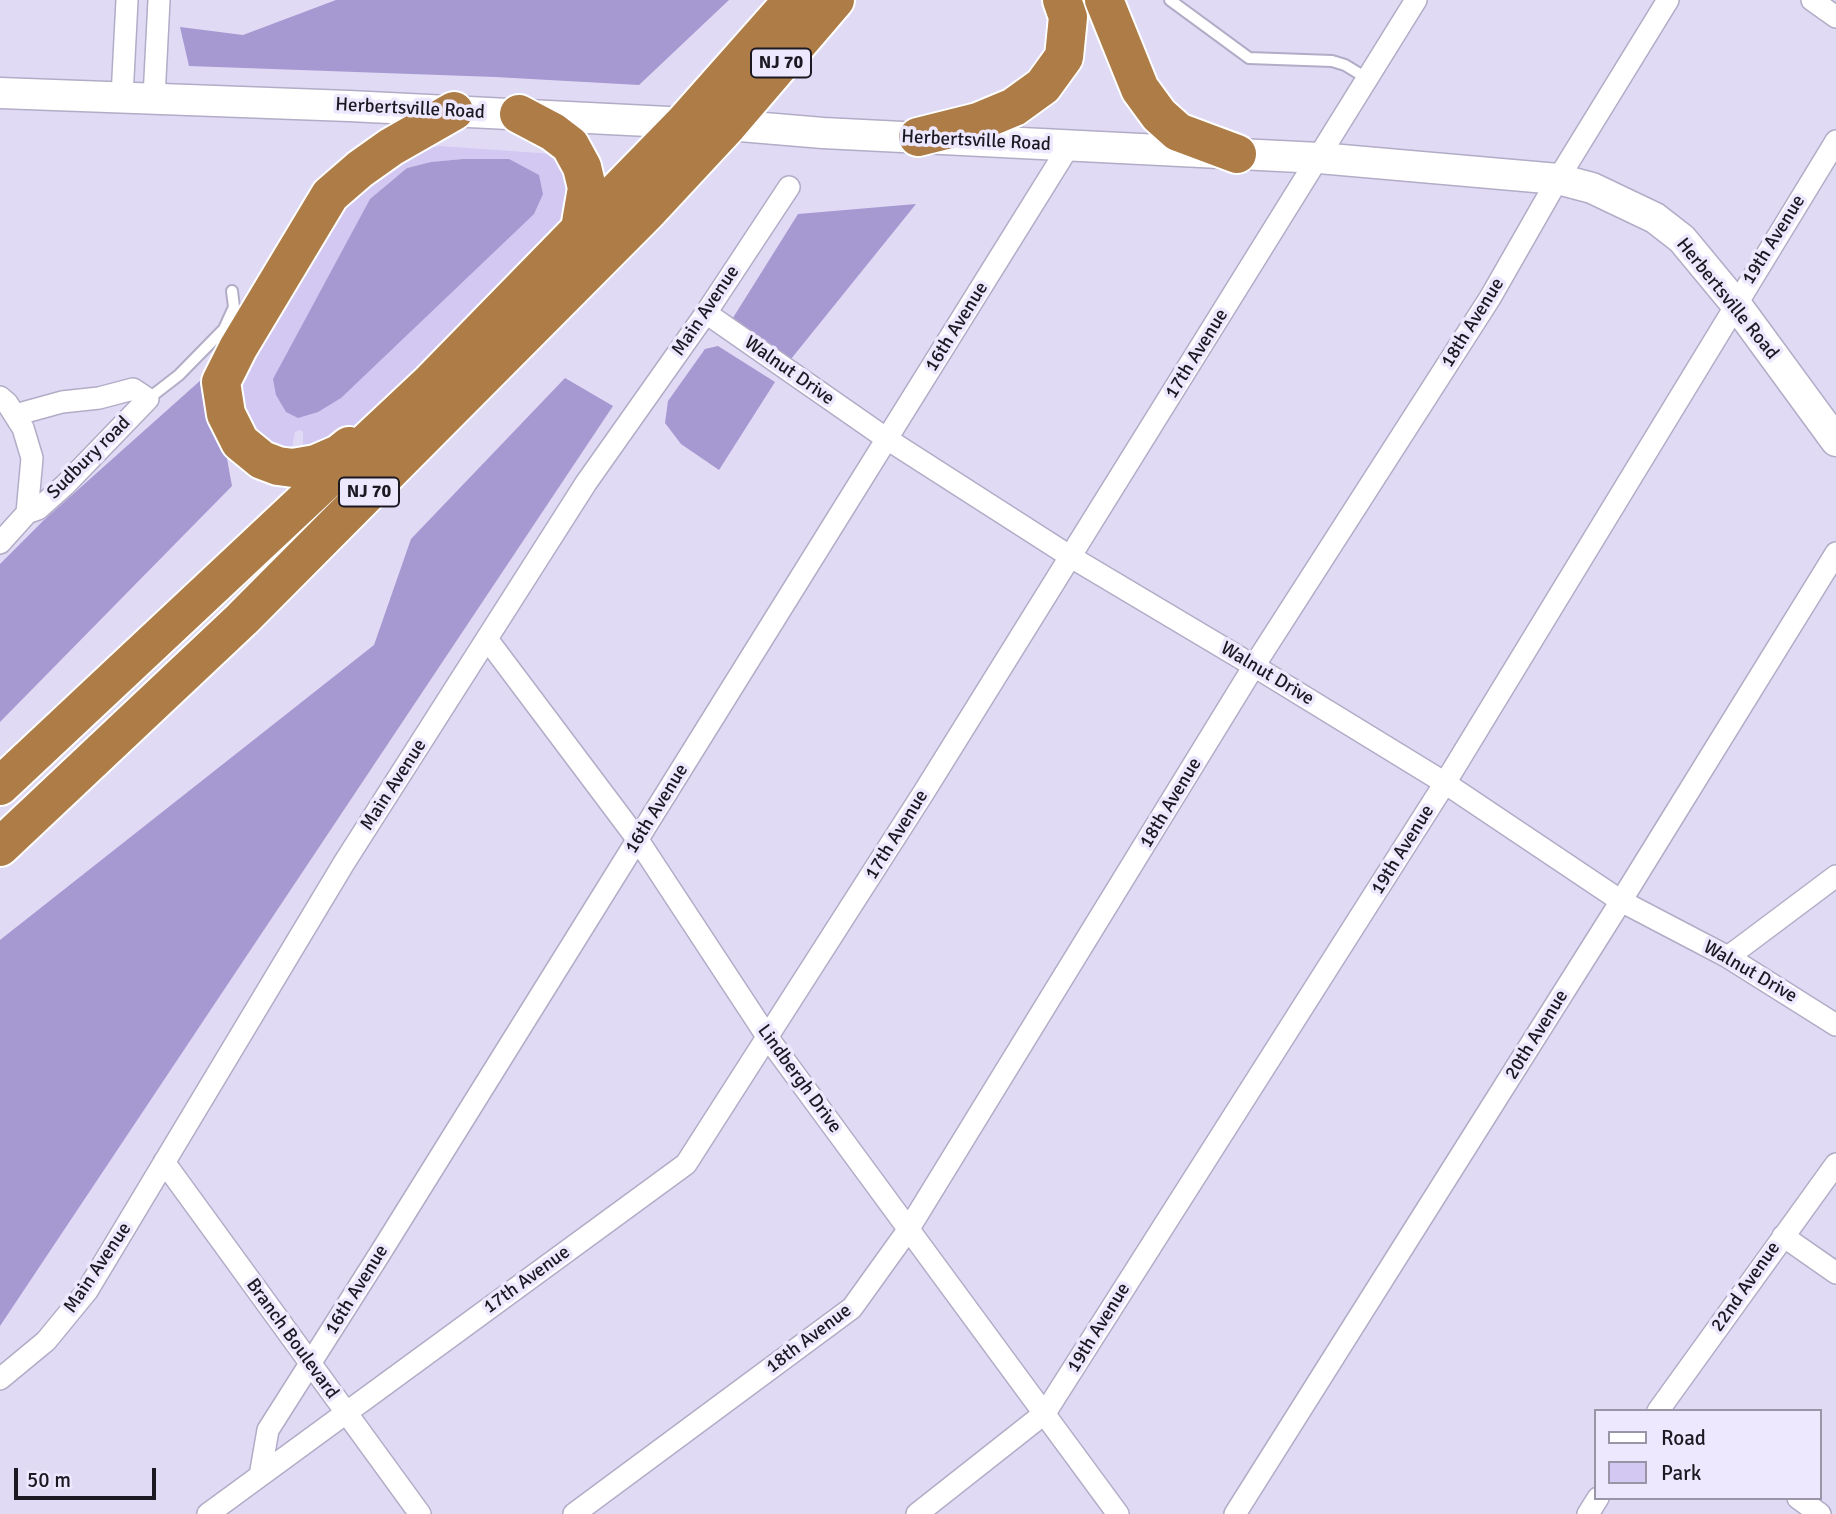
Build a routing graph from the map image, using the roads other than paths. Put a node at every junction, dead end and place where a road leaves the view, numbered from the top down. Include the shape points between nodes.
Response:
1 (127, 0) edge
2 (159, 0) edge
3 (793, 0) edge
4 (835, 0) edge
5 (851, 0) edge
6 (1062, 0) edge
7 (1104, 0) edge
8 (1170, 0) edge
9 (1416, 0) edge
10 (1668, 0) edge
11 (1812, 0) edge
12 (1836, 18) edge
13 (770, 76) junction
14 (1368, 79) junction
15 (0, 93) edge
16 (122, 97) junction
17 (154, 98) junction
18 (454, 111) junction
19 (519, 114) junction
20 (684, 123) junction
21 (728, 125) junction
22 (918, 137) junction
23 (1836, 141) edge
24 (1069, 146) junction
25 (1237, 154) junction
26 (1319, 158) junction
27 (1558, 179) junction
28 (789, 187) dead end
29 (580, 229) junction
30 (232, 291) dead end
31 (1735, 303) junction
32 (706, 313) junction
33 (430, 383) junction
34 (140, 393) junction
35 (0, 397) edge
36 (15, 415) junction
37 (887, 439) junction
38 (1836, 441) edge
39 (27, 513) junction
40 (0, 543) edge
41 (1071, 557) junction
42 (1833, 566) edge
43 (487, 639) junction
44 (1254, 666) junction
45 (1445, 783) junction
46 (0, 786) edge
47 (638, 840) junction
48 (0, 847) edge
49 (1836, 876) edge
50 (1621, 901) junction
51 (1728, 957) junction
52 (1836, 1025) edge
53 (768, 1038) junction
54 (164, 1162) junction
55 (1836, 1164) edge
56 (908, 1230) junction
57 (1783, 1236) junction
58 (1836, 1273) edge
59 (310, 1364) junction
60 (0, 1379) edge
61 (1666, 1408) edge
62 (346, 1413) junction
63 (1045, 1413) junction
64 (260, 1476) junction
65 (1801, 1500) edge
66 (208, 1514) edge
67 (420, 1514) edge
68 (573, 1514) edge
69 (917, 1514) edge
70 (1118, 1514) edge
71 (1235, 1514) edge
72 (1820, 1514) edge

1 - 16 street
2 - 17 street
3 - 20 highway, NJ 70
4 - 13 highway, NJ 70
5 - 13 highway
6 - 22 highway via 1068,17 1064,57 1043,86 1014,107 978,122
7 - 25 highway via 1140,89 1159,115 1178,132
8 - 14 lane via 1249,58 1332,61
9 - 14 street, 17th Avenue
10 - 27 street, 18th Avenue
11 - 12 street
13 - 21 highway, NJ 70
14 - 26 street, 17th Avenue
15 - 16 main road, Herbertsville Road
16 - 17 main road, Herbertsville Road
17 - 18 main road, Herbertsville Road
18 - 19 main road, Herbertsville Road
18 - 33 highway via 391,147 330,195 221,382 226,414 240,442 262,460 293,468 339,454
19 - 20 main road, Herbertsville Road
19 - 29 highway via 562,138 582,167 587,188
20 - 21 main road, Herbertsville Road
20 - 29 highway, NJ 70
21 - 22 main road, Herbertsville Road
21 - 48 highway, NJ 70 via 242,619
22 - 24 main road, Herbertsville Road
23 - 31 street, 19th Avenue
24 - 25 main road, Herbertsville Road
24 - 37 street, 16th Avenue
25 - 26 main road, Herbertsville Road
26 - 27 main road, Herbertsville Road
26 - 41 street, 17th Avenue
27 - 31 main road, Herbertsville Road via 1592,188 1655,218 1682,239
27 - 44 street, 18th Avenue via 1489,298
28 - 32 street, Main Avenue
29 - 33 highway, NJ 70
30 - 34 lane via 234,307 224,329 179,375
31 - 38 main road, Herbertsville Road
31 - 45 street, 19th Avenue
32 - 37 street, Walnut Drive
32 - 43 street, Main Avenue via 586,483
33 - 46 highway, NJ 70
34 - 36 street via 62,402
34 - 39 street, Sudbury road via 65,485
35 - 36 street
36 - 39 street via 32,458
37 - 41 street, Walnut Drive
37 - 47 street, 16th Avenue
39 - 40 street, Sudbury road
41 - 44 street, Walnut Drive
41 - 53 street, 17th Avenue
42 - 50 street, 20th Avenue
43 - 47 street, Lindbergh Drive
43 - 54 street, Main Avenue via 344,863
44 - 45 street, Walnut Drive
44 - 56 street, 18th Avenue
45 - 50 street, Walnut Drive
45 - 63 street, 19th Avenue
47 - 53 street, Lindbergh Drive
47 - 59 street, 16th Avenue
49 - 51 street
50 - 51 street, Walnut Drive
50 - 71 street, 20th Avenue
51 - 52 street, Walnut Drive
53 - 56 street, Lindbergh Drive
53 - 62 street, 17th Avenue via 686,1164
54 - 59 street, Branch Boulevard
54 - 60 street, Main Avenue via 87,1291 46,1341
55 - 57 street, 22nd Avenue
56 - 63 street, Lindbergh Drive
56 - 68 street, 18th Avenue via 852,1308
57 - 58 street
57 - 61 street, 22nd Avenue
59 - 62 street, Branch Boulevard
59 - 64 street, 16th Avenue via 268,1430
62 - 64 street, 17th Avenue
62 - 67 street, Branch Boulevard
63 - 69 street, 19th Avenue
63 - 70 street, Lindbergh Drive
64 - 66 street, 17th Avenue
65 - 72 street

